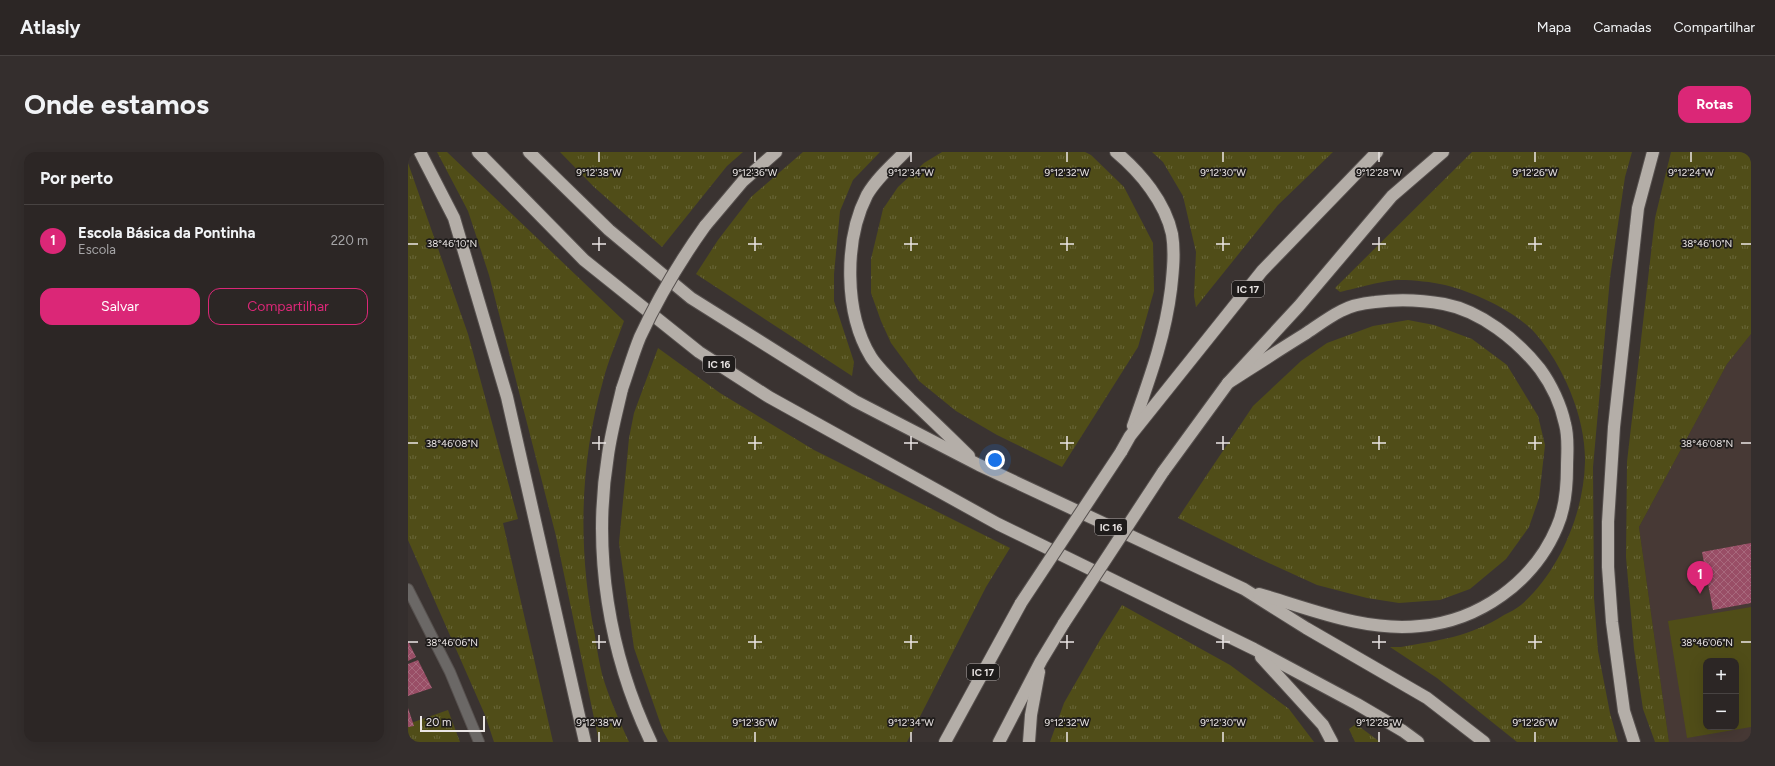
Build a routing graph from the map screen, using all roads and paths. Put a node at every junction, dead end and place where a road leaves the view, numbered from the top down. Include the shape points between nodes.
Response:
1 (420, 152) edge
2 (478, 152) edge
3 (529, 152) edge
4 (776, 152) edge
5 (905, 152) edge
6 (1116, 152) edge
7 (1377, 152) edge
8 (1442, 152) edge
9 (1653, 152) edge
10 (1228, 383) junction
11 (1130, 436) junction
12 (979, 465) junction
13 (408, 589) edge
14 (1244, 589) junction
15 (1254, 649) junction
16 (1041, 661) junction
17 (479, 742) edge
18 (585, 742) edge
19 (651, 742) edge
20 (945, 742) edge
21 (999, 742) edge
22 (1029, 742) edge
23 (1332, 742) edge
24 (1418, 742) edge
25 (1484, 742) edge
26 (1634, 742) edge

1 - 18 highway via 454,218 507,397
2 - 15 highway, IC 16 via 584,260 699,352 769,397 998,524
3 - 12 highway, IC 16 via 609,230 691,298 855,401
4 - 19 highway, bridge via 743,181 705,226 658,300 640,339 622,389 608,454 603,496 602,542 606,589 613,635 625,678
5 - 12 highway via 868,194 856,224 850,277 853,305 871,357 896,385
6 - 11 highway via 1143,178 1162,207 1172,234 1174,265 1167,319 1158,356
7 - 11 highway, IC 17 via 1262,271
8 - 10 highway via 1392,196 1299,306
9 - 26 highway via 1638,208 1614,427 1608,522 1612,629 1624,711
10 - 14 highway via 1342,310 1374,302 1414,300 1446,304 1487,323 1510,339 1541,370 1557,400 1568,439 1567,474 1558,526 1545,551 1530,570 1508,592 1489,605 1441,623 1419,627 1386,627 1355,622
10 - 16 highway, bridge via 1164,472
11 - 20 highway, IC 17, bridge via 1021,603
12 - 14 highway, IC 16
13 - 17 street via 450,672
14 - 25 highway, IC 16 via 1427,698
15 - 23 highway via 1323,724
15 - 24 highway, IC 16 via 1357,704
16 - 21 highway
16 - 22 highway

